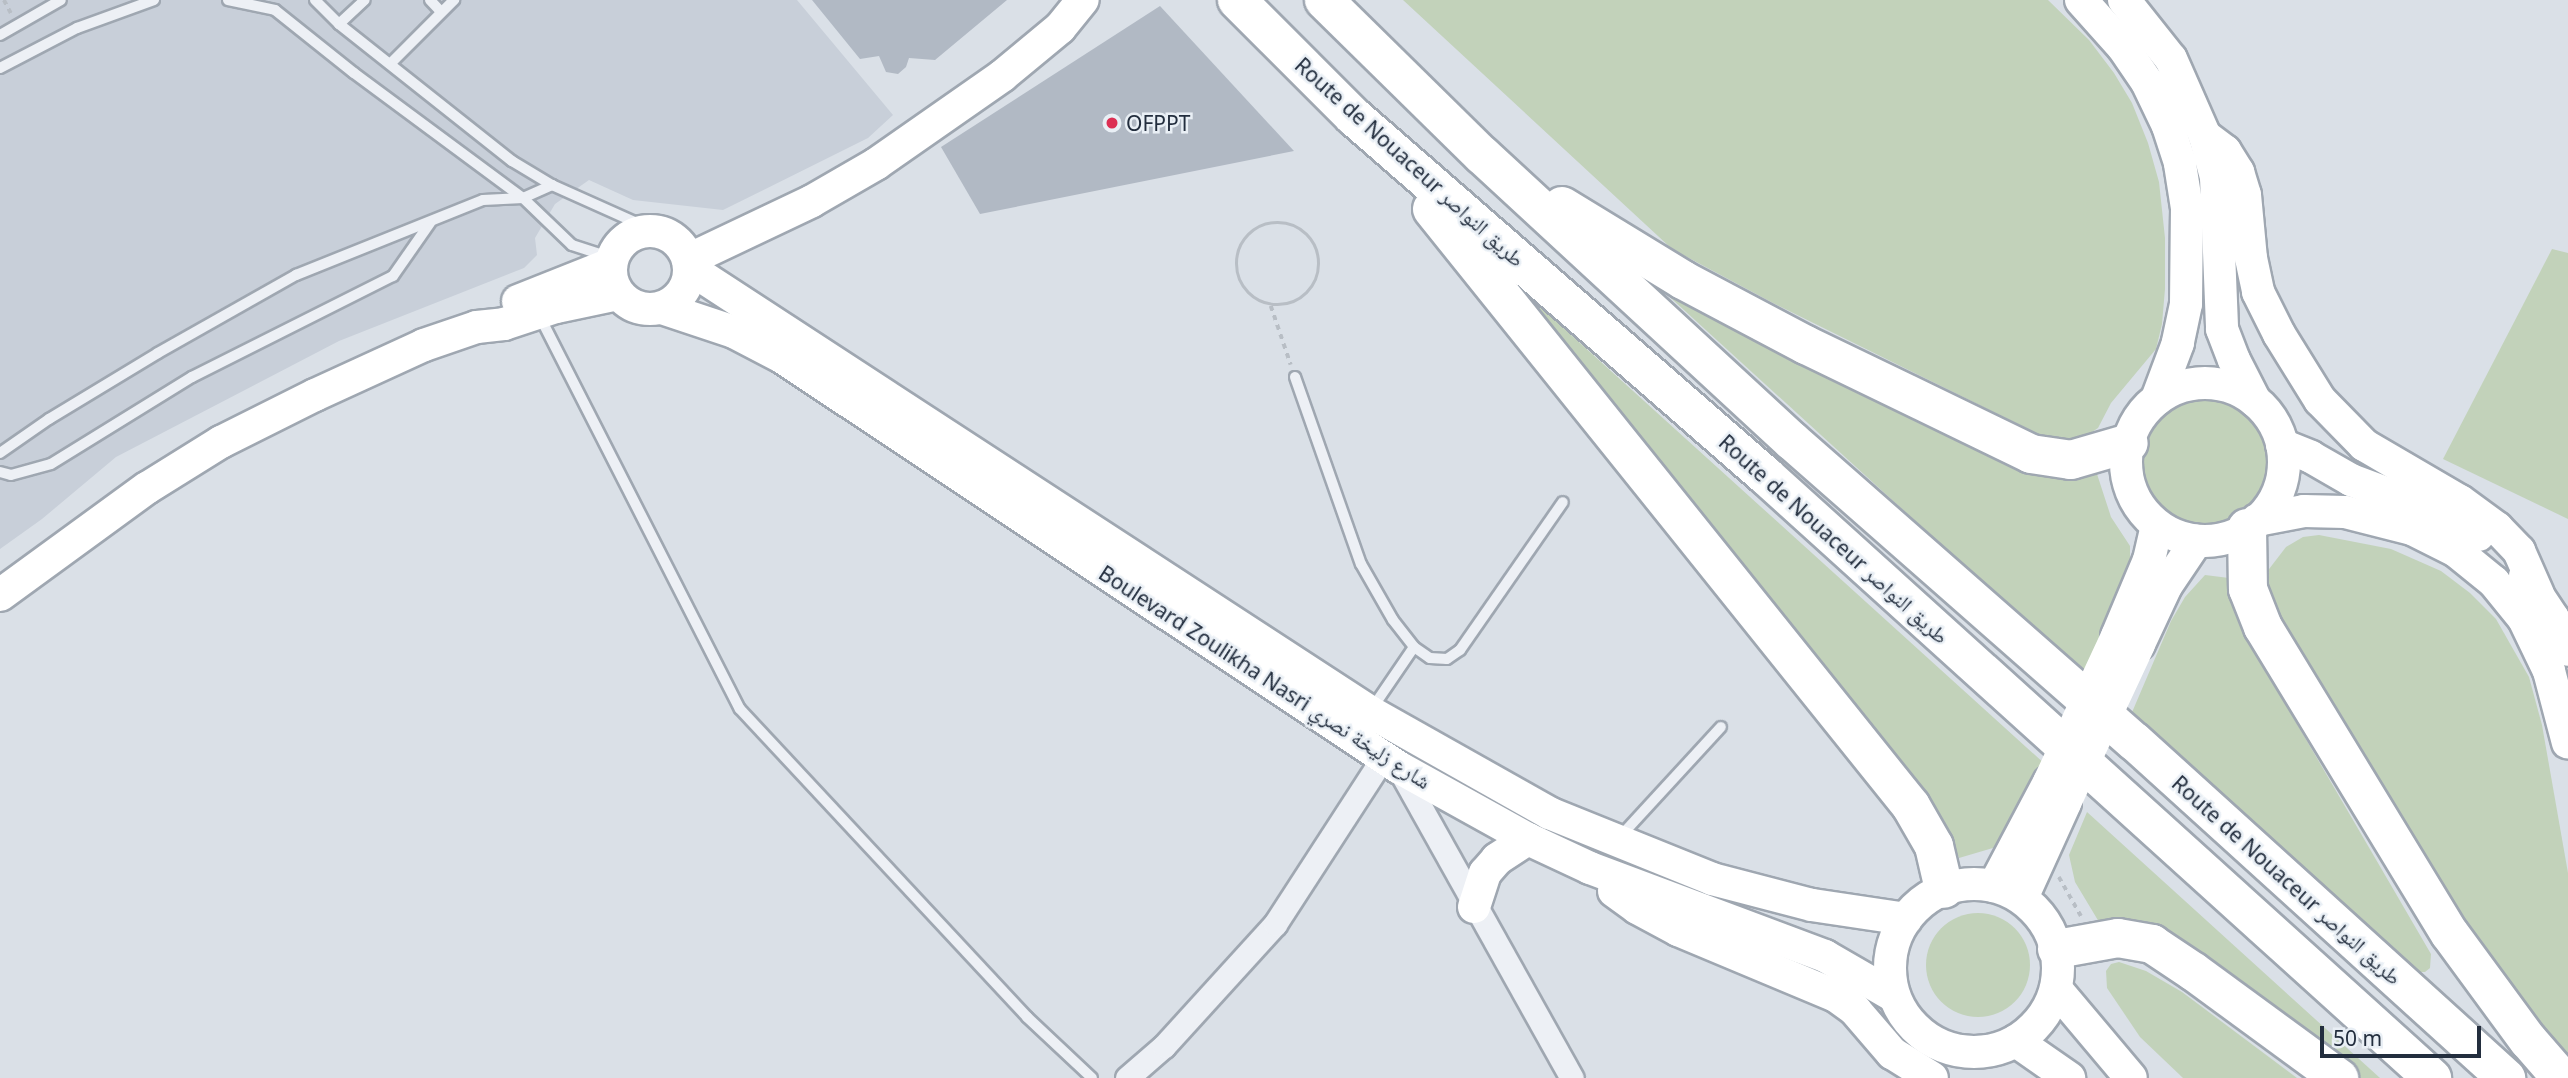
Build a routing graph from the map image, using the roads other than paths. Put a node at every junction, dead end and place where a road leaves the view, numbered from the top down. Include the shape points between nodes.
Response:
1 (61, 0) edge
2 (154, 0) edge
3 (228, 0) edge
4 (315, 0) edge
5 (365, 0) edge
6 (430, 0) edge
7 (454, 0) edge
8 (1083, 0) edge
9 (1237, 0) edge
10 (1324, 0) edge
11 (2081, 0) edge
12 (2124, 0) edge
13 (274, 5) edge
14 (441, 12) junction
15 (339, 24) junction
16 (0, 35) edge
17 (390, 64) junction
18 (0, 68) edge
19 (1353, 116) junction
20 (2205, 136) junction
21 (1482, 155) junction
22 (552, 186) junction
23 (523, 198) junction
24 (431, 223) junction
25 (676, 249) junction
26 (614, 272) junction
27 (663, 308) junction
28 (539, 313) junction
29 (477, 327) junction
30 (1296, 377) road end
31 (2157, 399) junction
32 (2255, 401) junction
33 (2129, 443) junction
34 (2282, 446) junction
35 (0, 453) edge
36 (0, 472) edge
37 (1563, 502) dead end
38 (2252, 524) junction
39 (2157, 526) junction
40 (2197, 540) junction
41 (2538, 594) junction
42 (0, 595) edge
43 (2128, 640) junction
44 (1414, 647) junction
45 (2568, 650) edge
46 (1370, 712) junction
47 (1721, 727) dead end
48 (2568, 743) edge
49 (1390, 763) junction
50 (2057, 792) junction
51 (1528, 839) junction
52 (1617, 841) junction
53 (1590, 868) junction
54 (1944, 889) junction
55 (2008, 892) junction
56 (1474, 907) junction
57 (1906, 919) junction
58 (2057, 949) junction
59 (2056, 989) junction
60 (1894, 996) junction
61 (2017, 1041) junction
62 (1092, 1078) edge
63 (1128, 1078) edge
64 (1572, 1078) edge
65 (1932, 1078) edge
66 (2069, 1078) edge
67 (2131, 1078) edge
68 (2339, 1078) edge
69 (2432, 1078) edge
70 (2506, 1078) edge
71 (2561, 1078) edge

1 - 16 lane
2 - 18 lane via 77,28
3 - 13 lane
4 - 15 lane
5 - 15 lane
6 - 14 lane
7 - 14 lane
8 - 25 main road via 1060,28 933,126 812,201 739,234
9 - 19 highway, Route de Nouaceur طريق النواصر
10 - 21 highway, Route de Nouaceur طريق النواصر
11 - 31 main road via 2147,82 2180,163 2187,208 2186,304 2178,344
12 - 20 main road via 2171,59
13 - 23 lane via 354,73
14 - 17 lane
15 - 17 lane
17 - 22 lane via 512,161
19 - 54 highway via 1565,372 1911,806 1934,846
19 - 69 highway, Route de Nouaceur طريق النواصر via 1766,476
20 - 32 main road via 2216,177 2222,329
20 - 41 main road via 2225,151 2238,172 2258,292 2320,400 2364,445 2460,501 2509,538 2527,564
21 - 33 highway via 1683,280 2031,454 2071,460
21 - 70 highway, Route de Nouaceur طريق النواصر via 1792,441 2135,742
22 - 23 lane
22 - 25 lane
23 - 24 lane via 483,201
23 - 26 lane via 572,245
24 - 35 lane via 296,275 125,372
24 - 36 lane via 393,276 191,377 51,464 11,475
25 - 26 main road via 643,232 630,236
25 - 27 main road via 685,289
25 - 46 main road, Boulevard Zoulikha Nasri شارع زليخة نصري
26 - 27 main road, Boulevard Zoulikha Nasri شارع زليخة نصري via 635,307
26 - 28 main road
26 - 29 main road via 499,309
27 - 49 main road, Boulevard Zoulikha Nasri شارع زليخة نصري via 734,331 782,357
28 - 29 main road
28 - 62 lane via 740,709 1027,1017
29 - 42 main road via 411,351 221,442 147,488
30 - 44 lane via 1361,564
31 - 32 main road via 2184,386 2214,383
31 - 33 main road via 2139,418
32 - 34 main road via 2274,424
33 - 39 main road via 2126,467 2132,491
34 - 38 main road via 2281,484
34 - 41 main road via 2466,528 2506,556
37 - 44 lane via 1454,656 1438,660
38 - 40 main road via 2220,539
38 - 48 main road via 2304,511 2345,512 2413,529 2456,551 2494,582 2524,619 2549,671
38 - 71 highway via 2248,589 2263,627 2449,934
39 - 40 main road
39 - 43 main road
40 - 43 main road
41 - 45 main road
43 - 50 main road, bridge
44 - 46 lane
46 - 52 main road, Boulevard Zoulikha Nasri شارع زليخة نصري via 1549,813
47 - 52 lane
49 - 51 main road, Boulevard Zoulikha Nasri شارع زليخة نصري
49 - 56 street
49 - 63 street via 1275,925 1164,1046
50 - 55 main road
50 - 55 main road via 2038,863
51 - 53 main road, Boulevard Zoulikha Nasri شارع زليخة نصري
51 - 56 main road via 1497,859 1485,873
52 - 57 main road, Boulevard Zoulikha Nasri شارع زليخة نصري via 1712,879 1762,893
53 - 60 main road, Boulevard Zoulikha Nasri شارع زليخة نصري via 1825,956
53 - 65 main road via 1618,894 1658,919 1836,996 1856,1010 1892,1054
54 - 55 main road via 1969,884
54 - 57 main road via 1923,901
55 - 58 main road via 2044,921
56 - 64 street
57 - 60 main road via 1890,956
58 - 59 main road
58 - 68 highway via 2118,938 2152,944
59 - 61 main road via 2034,1027
59 - 67 main road
60 - 61 main road via 1910,1024 1952,1050 1985,1052
61 - 66 main road

